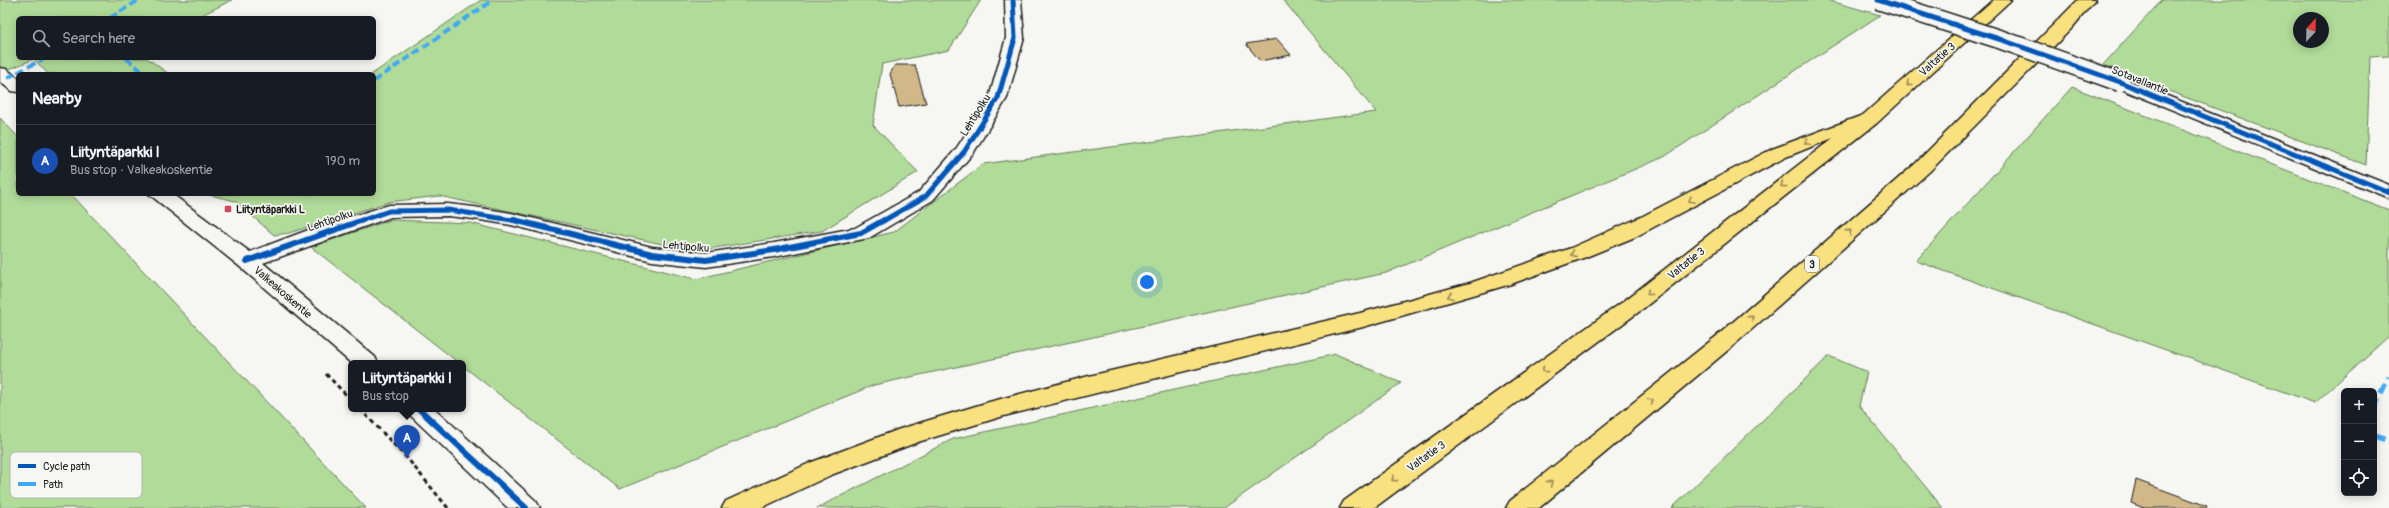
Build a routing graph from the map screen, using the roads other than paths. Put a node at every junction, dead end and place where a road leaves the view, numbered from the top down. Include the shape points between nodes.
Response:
1 (1013, 0) edge
2 (1878, 0) edge
3 (2003, 0) edge
4 (2087, 0) edge
5 (1870, 119) junction
6 (2389, 192) edge
7 (162, 196) edge
8 (247, 261) junction
9 (362, 360) edge
10 (422, 412) edge
11 (526, 508) edge
12 (736, 508) edge
13 (1354, 508) edge
14 (1520, 508) edge

1 - 8 street, Lehtipolku via 1015,38 998,98 964,152 926,196 861,233 706,260 652,254 510,219 474,213 448,210 390,211
2 - 6 street, Sotavallantie, bridge via 2120,82
3 -> 5 highway, Valtatie 3
14 -> 4 highway, 3 via 1726,340 1922,168
5 -> 12 highway via 1782,152 1649,222 1565,257 1455,295 1334,328 1130,373 991,410 848,457
5 -> 13 highway, Valtatie 3 via 1632,306
7 - 8 street, Valkeakoskentie
8 - 9 street, Valkeakoskentie
10 - 11 street

